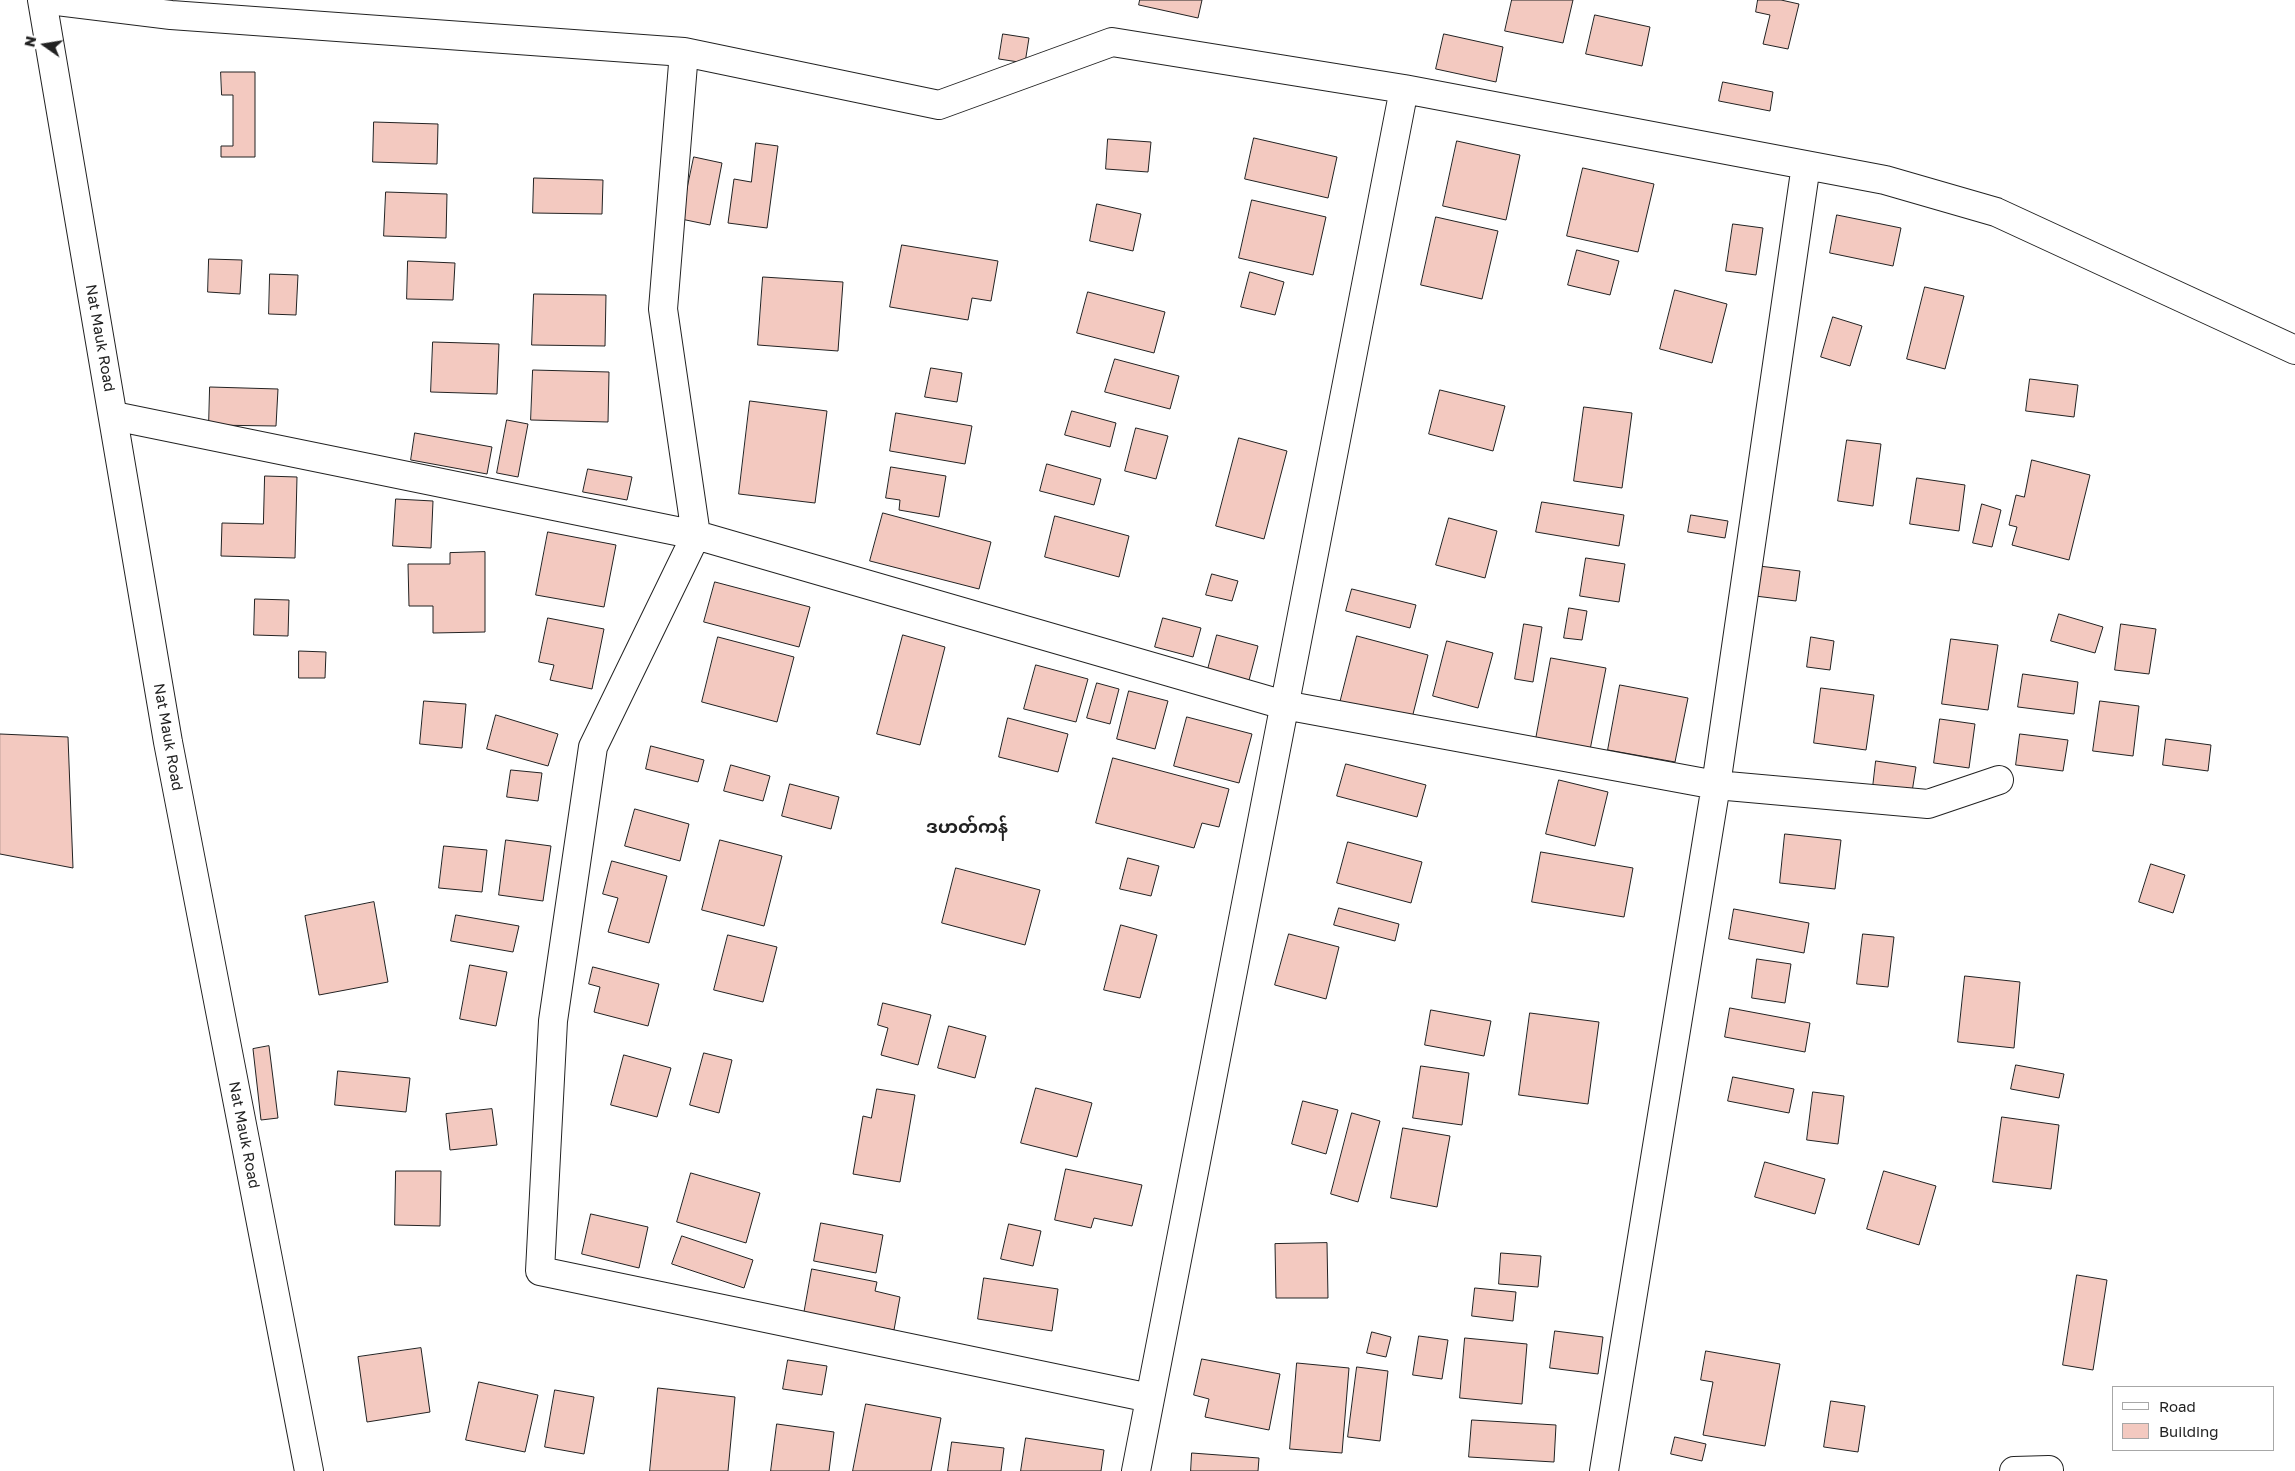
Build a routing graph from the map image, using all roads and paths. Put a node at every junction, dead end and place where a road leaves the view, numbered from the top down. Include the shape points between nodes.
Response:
1 (42, 0) edge
2 (50, 0) edge
3 (684, 52) junction
4 (1404, 89) junction
5 (1806, 165) junction
6 (2295, 350) edge
7 (114, 416) junction
8 (696, 535) junction
9 (1284, 705) junction
10 (1999, 780) dead end
11 (1716, 785) junction
12 (1150, 1398) junction
13 (2049, 1470) edge
14 (309, 1471) edge
15 (1136, 1471) edge
16 (1604, 1471) edge
17 (2014, 1471) edge

1 - 7 main road, Nat Mauk Road
2 - 3 main road via 172,15
3 - 4 main road via 939,105 1112,42
3 - 8 main road via 663,309
4 - 5 main road
4 - 9 main road
5 - 6 main road via 1885,180 1996,212
5 - 11 main road
7 - 8 main road
7 - 14 main road, Nat Mauk Road via 168,742
8 - 9 main road
8 - 12 main road via 593,747 553,1021 540,1271
9 - 11 main road
9 - 12 main road
10 - 11 main road via 1928,804
11 - 16 main road
12 - 15 main road
13 - 17 main road

